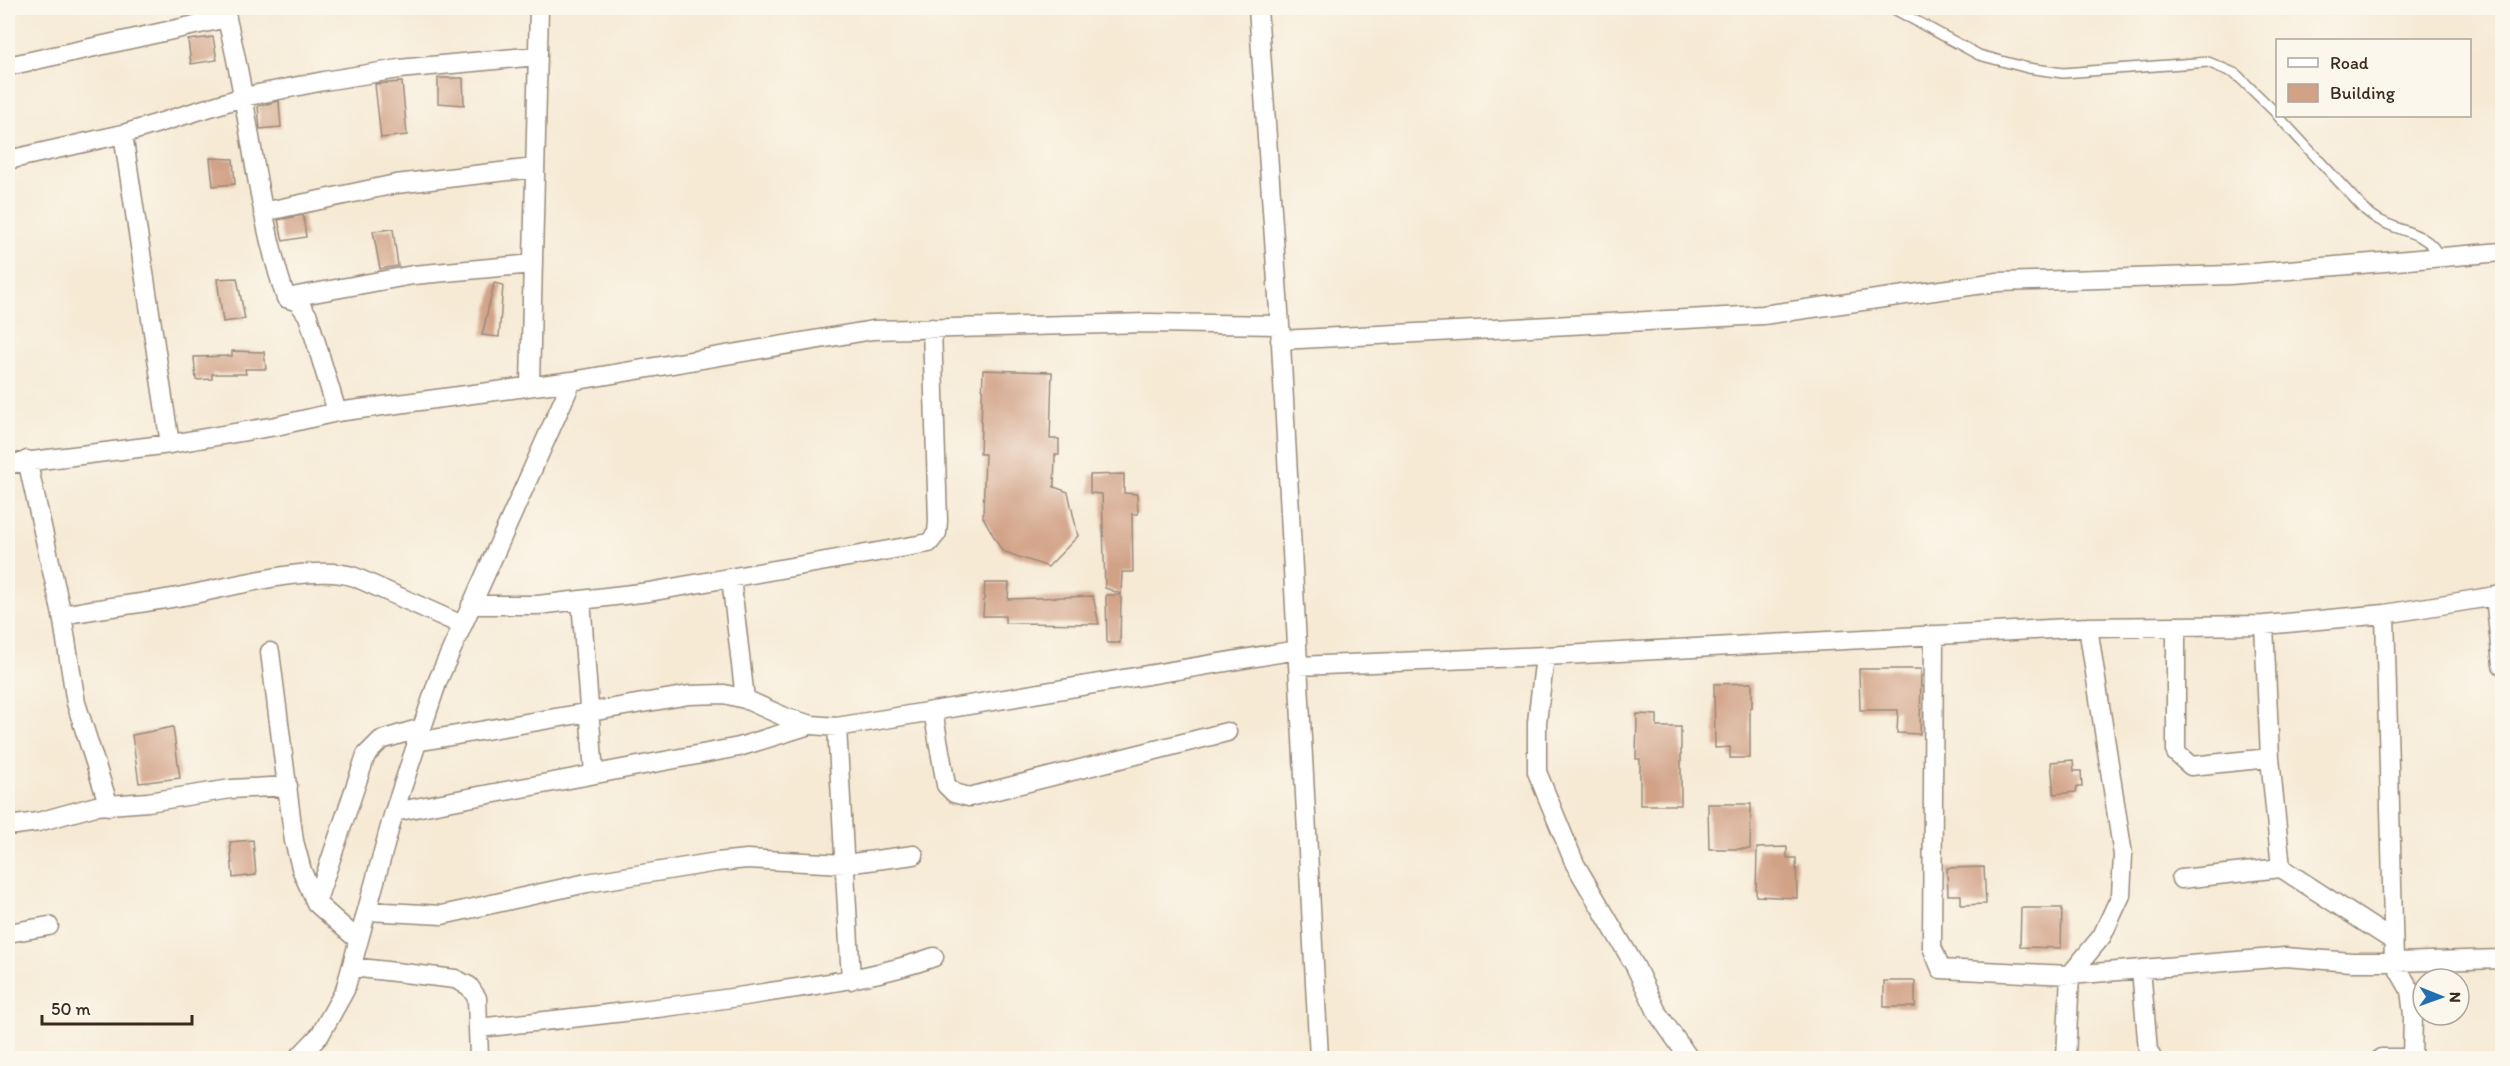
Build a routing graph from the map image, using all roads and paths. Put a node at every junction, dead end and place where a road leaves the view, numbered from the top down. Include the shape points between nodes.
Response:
1 (539, 8) edge
2 (1258, 8) edge
3 (1892, 8) edge
4 (225, 13) edge
5 (537, 56) junction
6 (8, 66) edge
7 (243, 97) junction
8 (2276, 114) edge
9 (2279, 117) edge
10 (123, 134) junction
11 (8, 160) edge
12 (534, 168) junction
13 (263, 212) junction
14 (2502, 252) edge
15 (2439, 257) junction
16 (533, 264) junction
17 (286, 298) junction
18 (932, 328) junction
19 (1280, 333) junction
20 (572, 381) junction
21 (530, 385) junction
22 (337, 412) junction
23 (170, 444) junction
24 (27, 460) junction
25 (8, 464) edge
26 (731, 578) junction
27 (2498, 596) edge
28 (581, 600) junction
29 (471, 605) junction
30 (2385, 614) junction
31 (63, 615) junction
32 (462, 625) junction
33 (2264, 625) junction
34 (2176, 626) junction
35 (2088, 627) junction
36 (1934, 635) junction
37 (270, 652) dead end
38 (1545, 656) junction
39 (1298, 658) junction
40 (2502, 665) edge
41 (745, 699) junction
42 (933, 711) junction
43 (588, 712) junction
44 (812, 725) junction
45 (837, 727) junction
46 (1227, 732) dead end
47 (418, 735) junction
48 (2270, 758) junction
49 (594, 774) junction
50 (288, 786) junction
51 (108, 806) junction
52 (394, 812) junction
53 (8, 826) edge
54 (914, 855) dead end
55 (845, 864) junction
56 (2280, 868) junction
57 (2181, 879) dead end
58 (316, 903) junction
59 (367, 911) junction
60 (49, 926) dead end
61 (8, 933) edge
62 (358, 940) junction
63 (2392, 940) junction
64 (934, 957) dead end
65 (2502, 959) edge
66 (2394, 962) junction
67 (352, 967) junction
68 (2141, 969) junction
69 (2070, 975) junction
70 (851, 980) junction
71 (478, 1028) junction
72 (2412, 1058) edge
73 (298, 1059) edge
74 (479, 1059) edge
75 (1319, 1059) edge
76 (1689, 1059) edge
77 (2066, 1059) edge
78 (2152, 1059) edge
79 (2381, 1059) edge

1 - 5 street
2 - 19 street
3 - 8 lane via 1979,55 2028,68 2063,73 2208,62 2236,74
4 - 6 street
4 - 7 street
5 - 7 street via 362,74
5 - 12 street
7 - 10 street
7 - 13 street
9 - 15 lane via 2366,210 2382,222 2424,238
10 - 11 street
10 - 23 street
12 - 13 street via 396,184
12 - 16 street
13 - 17 street via 272,258
14 - 15 street
15 - 19 street via 2230,275 1998,282 1763,315
16 - 17 street via 413,275
16 - 21 street
17 - 22 street via 298,302 308,316
18 - 19 street via 1148,323
18 - 20 street via 873,330
18 - 26 street via 937,533 929,543
19 - 39 street
20 - 21 street
20 - 29 street
21 - 22 street
22 - 23 street
23 - 24 street
24 - 25 street
24 - 31 street
26 - 28 street
26 - 41 street
27 - 30 street
27 - 40 street
28 - 29 street via 538,605
28 - 43 street
29 - 32 street
30 - 33 street
30 - 63 street
31 - 32 street via 257,580 339,573 355,576
31 - 51 street via 76,703
32 - 47 street
33 - 34 street
33 - 48 street
34 - 35 street
34 - 48 street via 2176,753 2191,766
35 - 36 street
35 - 69 street via 2123,855 2121,896 2102,936
36 - 38 street
36 - 69 street via 1932,947 1941,969
37 - 50 street
38 - 39 street
38 - 76 street via 1536,771 1575,864 1635,966 1658,1014
39 - 42 street
39 - 75 street
41 - 43 street via 724,694 688,695
41 - 44 street
42 - 45 street
42 - 46 street via 946,785 954,793 969,797
43 - 47 street
43 - 49 street
44 - 45 street
44 - 49 street via 739,747
45 - 55 street
47 - 52 street
47 - 58 street via 381,740 366,755
48 - 56 street
49 - 52 street
50 - 51 street via 231,789
50 - 58 street via 294,841
51 - 53 street
52 - 59 street
54 - 55 street
55 - 59 street via 747,859 587,883 442,915
55 - 70 street
56 - 57 street
56 - 63 street
58 - 62 street
59 - 62 street
60 - 61 street
62 - 67 street
63 - 66 street
64 - 70 street
65 - 66 street
66 - 68 street via 2285,957
66 - 72 street via 2410,990
67 - 71 street via 462,982 477,998
67 - 73 street via 331,1017
68 - 69 street
68 - 78 street
69 - 77 street
70 - 71 street via 658,1010
71 - 74 street
72 - 79 street

